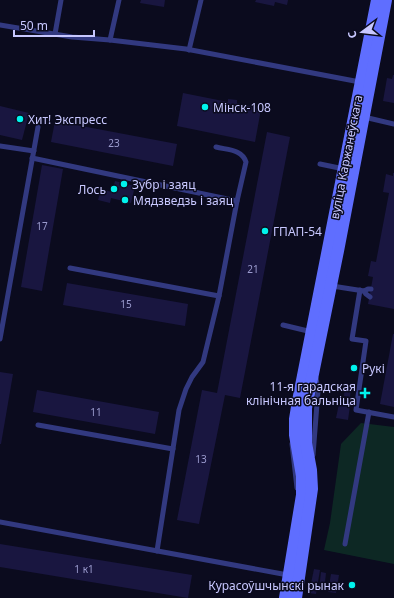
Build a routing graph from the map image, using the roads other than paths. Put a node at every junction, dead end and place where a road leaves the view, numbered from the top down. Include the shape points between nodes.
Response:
1 (61, 0) edge
2 (119, 0) edge
3 (200, 0) edge
4 (377, 0) edge
5 (386, 0) edge
6 (0, 25) edge
7 (55, 34) junction
8 (110, 40) junction
9 (189, 50) junction
10 (366, 83) junction
11 (359, 116) junction
12 (394, 124) edge
13 (38, 127) dead end
14 (0, 146) edge
15 (216, 147) dead end
16 (34, 151) junction
17 (32, 158) junction
18 (320, 164) dead end
19 (349, 170) junction
20 (237, 201) junction
21 (70, 268) dead end
22 (326, 285) junction
23 (371, 289) dead end
24 (362, 291) junction
25 (0, 296) edge
26 (219, 296) junction
27 (370, 296) dead end
28 (7, 297) junction
29 (283, 325) dead end
30 (316, 333) junction
31 (0, 338) edge
32 (369, 412) junction
33 (394, 417) edge
34 (38, 425) dead end
35 (173, 448) junction
36 (0, 522) edge
37 (345, 544) dead end
38 (157, 551) junction
39 (294, 576) junction
40 (285, 598) edge
41 (296, 598) edge

1 - 7 lane
2 - 8 lane
3 - 9 lane
4 - 10 street, вуліца Каржанеўскага
5 - 10 street, вуліца Каржанеўскага
6 - 7 lane
7 - 8 lane
8 - 9 lane
9 - 10 lane
10 - 11 street, вуліца Каржанеўскага
11 - 12 lane
11 - 19 street, вуліца Каржанеўскага
13 - 16 lane
14 - 16 lane
15 - 20 lane via 240,153 246,162
16 - 17 lane
17 - 20 lane
17 - 28 lane
18 - 19 lane
19 - 22 street, вуліца Каржанеўскага
20 - 26 lane
21 - 26 lane
22 - 24 lane
22 - 30 street, вуліца Каржанеўскага
23 - 24 lane
24 - 27 lane
24 - 32 lane via 352,339 366,341 356,410
25 - 28 lane
26 - 35 lane via 204,362 186,389
28 - 31 lane
29 - 30 lane
30 - 39 street, вуліца Каржанеўскага via 314,368 305,424 312,489
30 - 39 street, вуліца Каржанеўскага via 295,419 302,476
32 - 33 lane
32 - 37 lane
34 - 35 lane
35 - 38 lane
36 - 38 lane
38 - 39 lane
39 - 40 street, вуліца Каржанеўскага
39 - 41 street, вуліца Каржанеўскага

